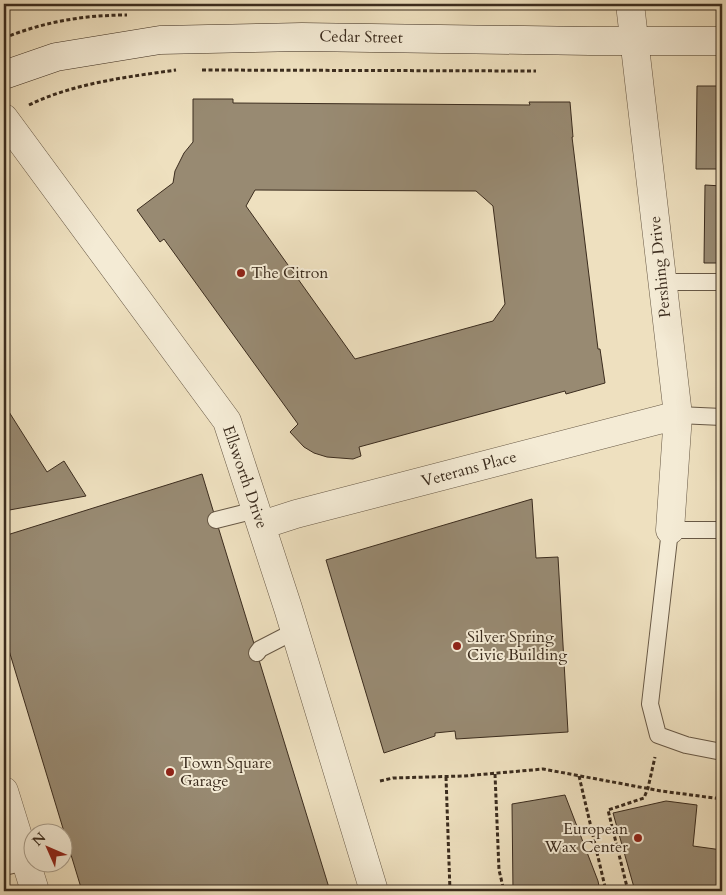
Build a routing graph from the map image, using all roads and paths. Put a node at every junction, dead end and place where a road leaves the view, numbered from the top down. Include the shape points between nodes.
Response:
1 (630, 4) edge
2 (635, 41) junction
3 (722, 41) edge
4 (178, 70) dead end
5 (198, 70) dead end
6 (539, 71) dead end
7 (4, 76) edge
8 (13, 113) edge
9 (662, 282) junction
10 (722, 282) edge
11 (678, 415) junction
12 (722, 417) edge
13 (259, 518) junction
14 (216, 520) dead end
15 (670, 530) junction
16 (722, 530) edge
17 (295, 632) junction
18 (257, 653) dead end
19 (722, 752) edge
20 (655, 761) dead end
21 (495, 774) junction
22 (579, 776) junction
23 (446, 777) junction
24 (380, 781) dead end
25 (648, 788) junction
26 (4, 791) edge
27 (722, 799) edge
28 (15, 864) edge
29 (34, 891) edge
30 (374, 891) edge
31 (450, 891) edge
32 (504, 891) edge
33 (606, 891) edge
34 (628, 891) edge

1 - 2 street, Pershing Drive
2 - 3 street, Cedar Street
2 - 7 street, Cedar Street via 302,37 160,40 56,57
2 - 9 street, Pershing Drive
4 - 8 path via 85,86 40,100
5 - 6 path
8 - 13 street, Ellsworth Drive via 227,421
9 - 10 lane
9 - 11 street, Pershing Drive
11 - 12 lane
11 - 13 street, Veterans Place via 296,514
11 - 15 street, Pershing Drive
13 - 14 lane
13 - 17 street, Ellsworth Drive
15 - 16 lane
15 - 19 lane via 650,704 658,735
17 - 18 lane
17 - 30 street, Ellsworth Drive
20 - 25 path
21 - 22 path via 543,769
21 - 23 path
21 - 32 path via 499,870
22 - 25 path
22 - 33 path
23 - 24 path
23 - 31 path
25 - 27 path
25 - 34 path via 644,798 608,810
26 - 28 street
28 - 29 street

